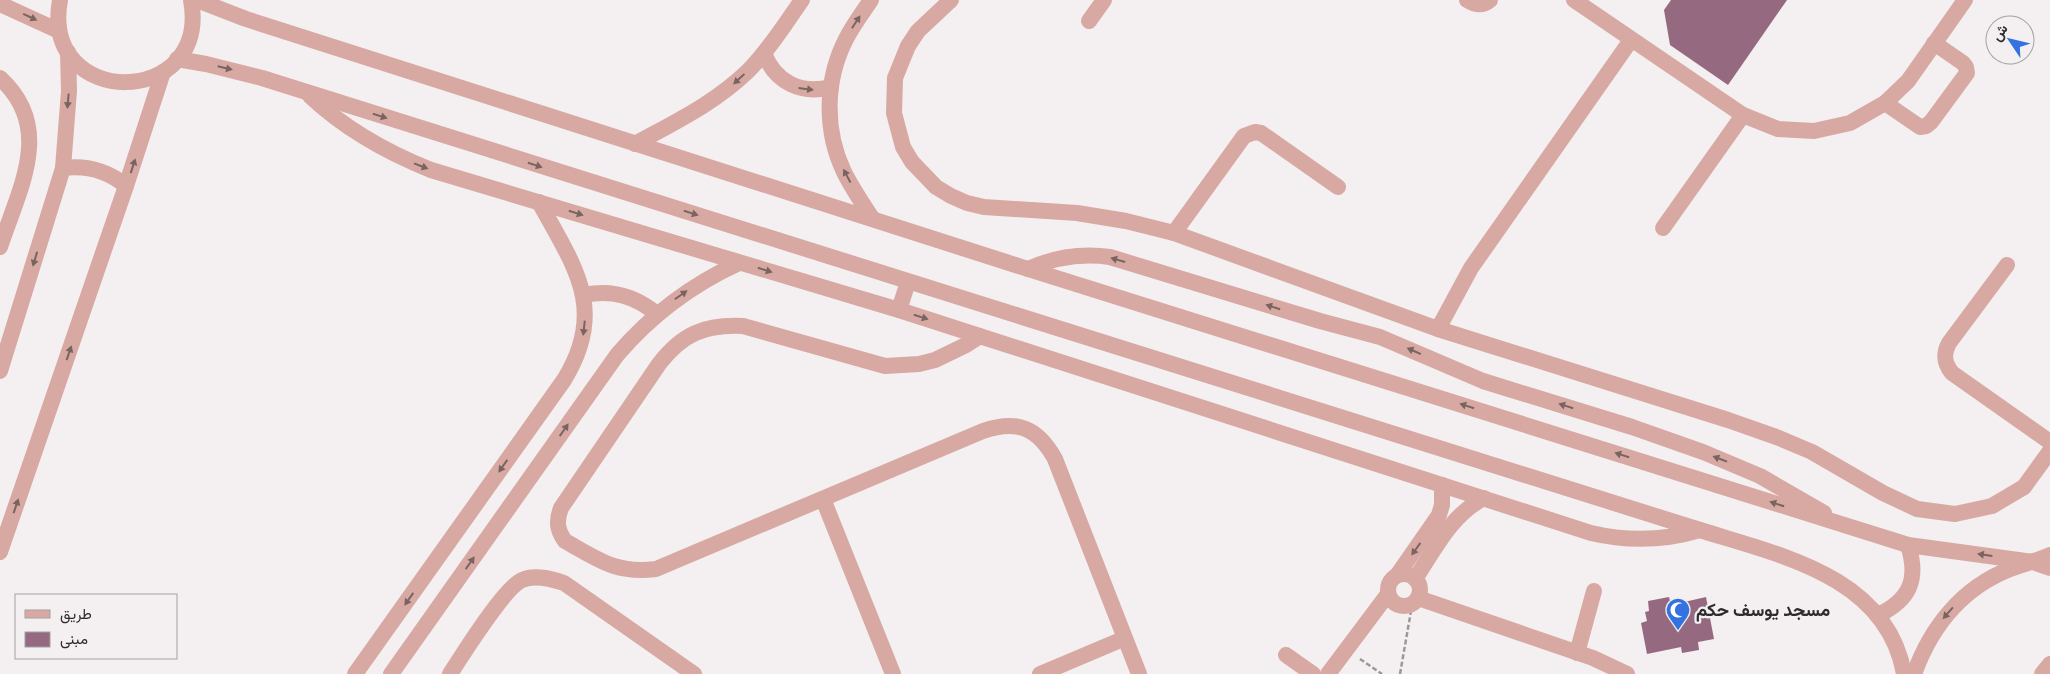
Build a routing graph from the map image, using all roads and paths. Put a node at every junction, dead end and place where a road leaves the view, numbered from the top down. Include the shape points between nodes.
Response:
1 (60, 0) edge
2 (191, 0) edge
3 (197, 0) edge
4 (802, 0) edge
5 (871, 0) edge
6 (951, 0) edge
7 (1104, 0) edge
8 (1467, 0) edge
9 (1490, 0) edge
10 (1574, 0) edge
11 (1965, 0) edge
12 (0, 4) edge
13 (1089, 21) dead end
14 (59, 31) junction
15 (1631, 40) junction
16 (1934, 44) junction
17 (68, 52) junction
18 (764, 53) junction
19 (177, 59) junction
20 (163, 72) junction
21 (0, 78) edge
22 (831, 87) junction
23 (306, 93) junction
24 (1885, 104) junction
25 (1743, 116) junction
26 (635, 144) junction
27 (63, 168) junction
28 (126, 186) junction
29 (1338, 187) dead end
30 (539, 202) junction
31 (872, 218) junction
32 (1663, 228) dead end
33 (1174, 234) junction
34 (0, 247) edge
35 (739, 263) junction
36 (2007, 265) dead end
37 (1028, 269) junction
38 (908, 282) junction
39 (584, 295) junction
40 (899, 310) junction
41 (657, 314) junction
42 (1438, 329) junction
43 (980, 336) junction
44 (0, 371) edge
45 (2050, 442) edge
46 (2050, 451) edge
47 (1442, 485) junction
48 (1484, 498) junction
49 (823, 499) junction
50 (1840, 524) junction
51 (1700, 530) junction
52 (1908, 545) junction
53 (0, 552) edge
54 (2050, 555) edge
55 (2033, 562) junction
56 (2050, 568) edge
57 (1398, 574) junction
58 (1415, 579) junction
59 (1594, 591) dead end
60 (1388, 594) junction
61 (1415, 600) junction
62 (1878, 615) junction
63 (1124, 639) junction
64 (1346, 650) junction
65 (1577, 653) junction
66 (1286, 655) dead end
67 (2050, 664) edge
68 (1592, 666) edge
69 (355, 674) edge
70 (391, 674) edge
71 (450, 674) edge
72 (694, 674) edge
73 (893, 674) edge
74 (1040, 674) edge
75 (1139, 674) edge
76 (1313, 674) edge
77 (1328, 674) edge
78 (1382, 674) edge
79 (1400, 674) edge
80 (1627, 674) edge
81 (1904, 674) edge
82 (1914, 674) edge
83 (2042, 674) edge

1 - 14 street
2 - 19 street via 192,30
3 - 26 street via 246,19
4 - 18 street
22 -> 5 street via 847,37
6 - 33 street via 918,31 895,78 893,104 897,131 903,147 923,176 951,196 984,207 1077,213 1126,221
7 - 13 street
8 - 9 street via 1476,5
10 - 15 street
11 - 16 street
12 -> 14 street
14 - 17 street
15 - 25 street
15 - 42 street via 1471,268
16 - 24 street via 1908,80
16 - 24 street via 1963,63 1967,73 1931,122 1920,126
17 - 20 street via 84,70 112,82 141,81
17 -> 27 street via 69,92
18 -> 22 street via 778,77 794,87 812,90
18 -> 26 street via 714,99
19 - 20 street
19 -> 23 street via 234,70
28 -> 20 street
21 - 34 street via 22,105 30,141 28,165
31 -> 22 street via 838,156 830,122
23 -> 30 street via 338,121 392,154 431,170
23 -> 38 street
24 - 25 street via 1850,123 1814,131 1778,128
25 - 32 street
26 - 31 street
27 - 28 street via 96,170
27 -> 44 street
53 -> 28 street
29 - 33 street via 1261,133 1249,133
30 -> 35 street
30 - 39 street via 574,266
31 - 37 street
33 - 42 street
35 -> 40 street
41 -> 35 street via 691,288
36 - 45 street via 1949,343 1944,358 1952,373
50 -> 37 street
50 -> 37 street via 1788,490 1732,463 1632,427 1484,381 1380,337 1110,257 1068,256
38 - 40 street
38 - 51 street
39 - 41 street via 606,292 628,296
39 -> 69 street via 583,340 572,368
40 -> 43 street
70 -> 41 street via 617,355
42 - 46 street via 1779,438 1812,452 1918,509 1955,514 1992,506 2024,487
43 - 47 street
43 - 49 street via 935,360 885,366 743,326 711,327 696,332 681,340 659,364 561,508 557,525 565,541 612,567 645,571
47 - 48 street
47 -> 57 street via 1439,515
48 - 51 street via 1610,537 1647,540
48 - 58 street via 1454,520
49 - 63 street via 1000,425 1034,432 1047,444 1055,459
49 - 73 street
50 - 52 street
51 - 62 street via 1822,572 1857,594
55 -> 52 street
52 - 62 street via 1914,562 1909,587 1893,608
54 - 55 street
55 - 56 street
55 -> 82 street via 2009,569 1966,594 1933,631
57 - 58 street
57 - 60 street via 1389,582
58 - 61 street via 1420,588
59 - 65 street
60 - 61 street via 1398,605 1405,606
60 - 64 street
61 - 65 street
61 - 79 path
62 - 81 street via 1892,640
63 - 74 street
63 - 75 street
64 - 77 street
64 - 78 path
65 - 68 street
66 - 76 street
67 - 83 street
68 - 80 street
71 - 72 street via 508,591 523,580 550,578 564,583

